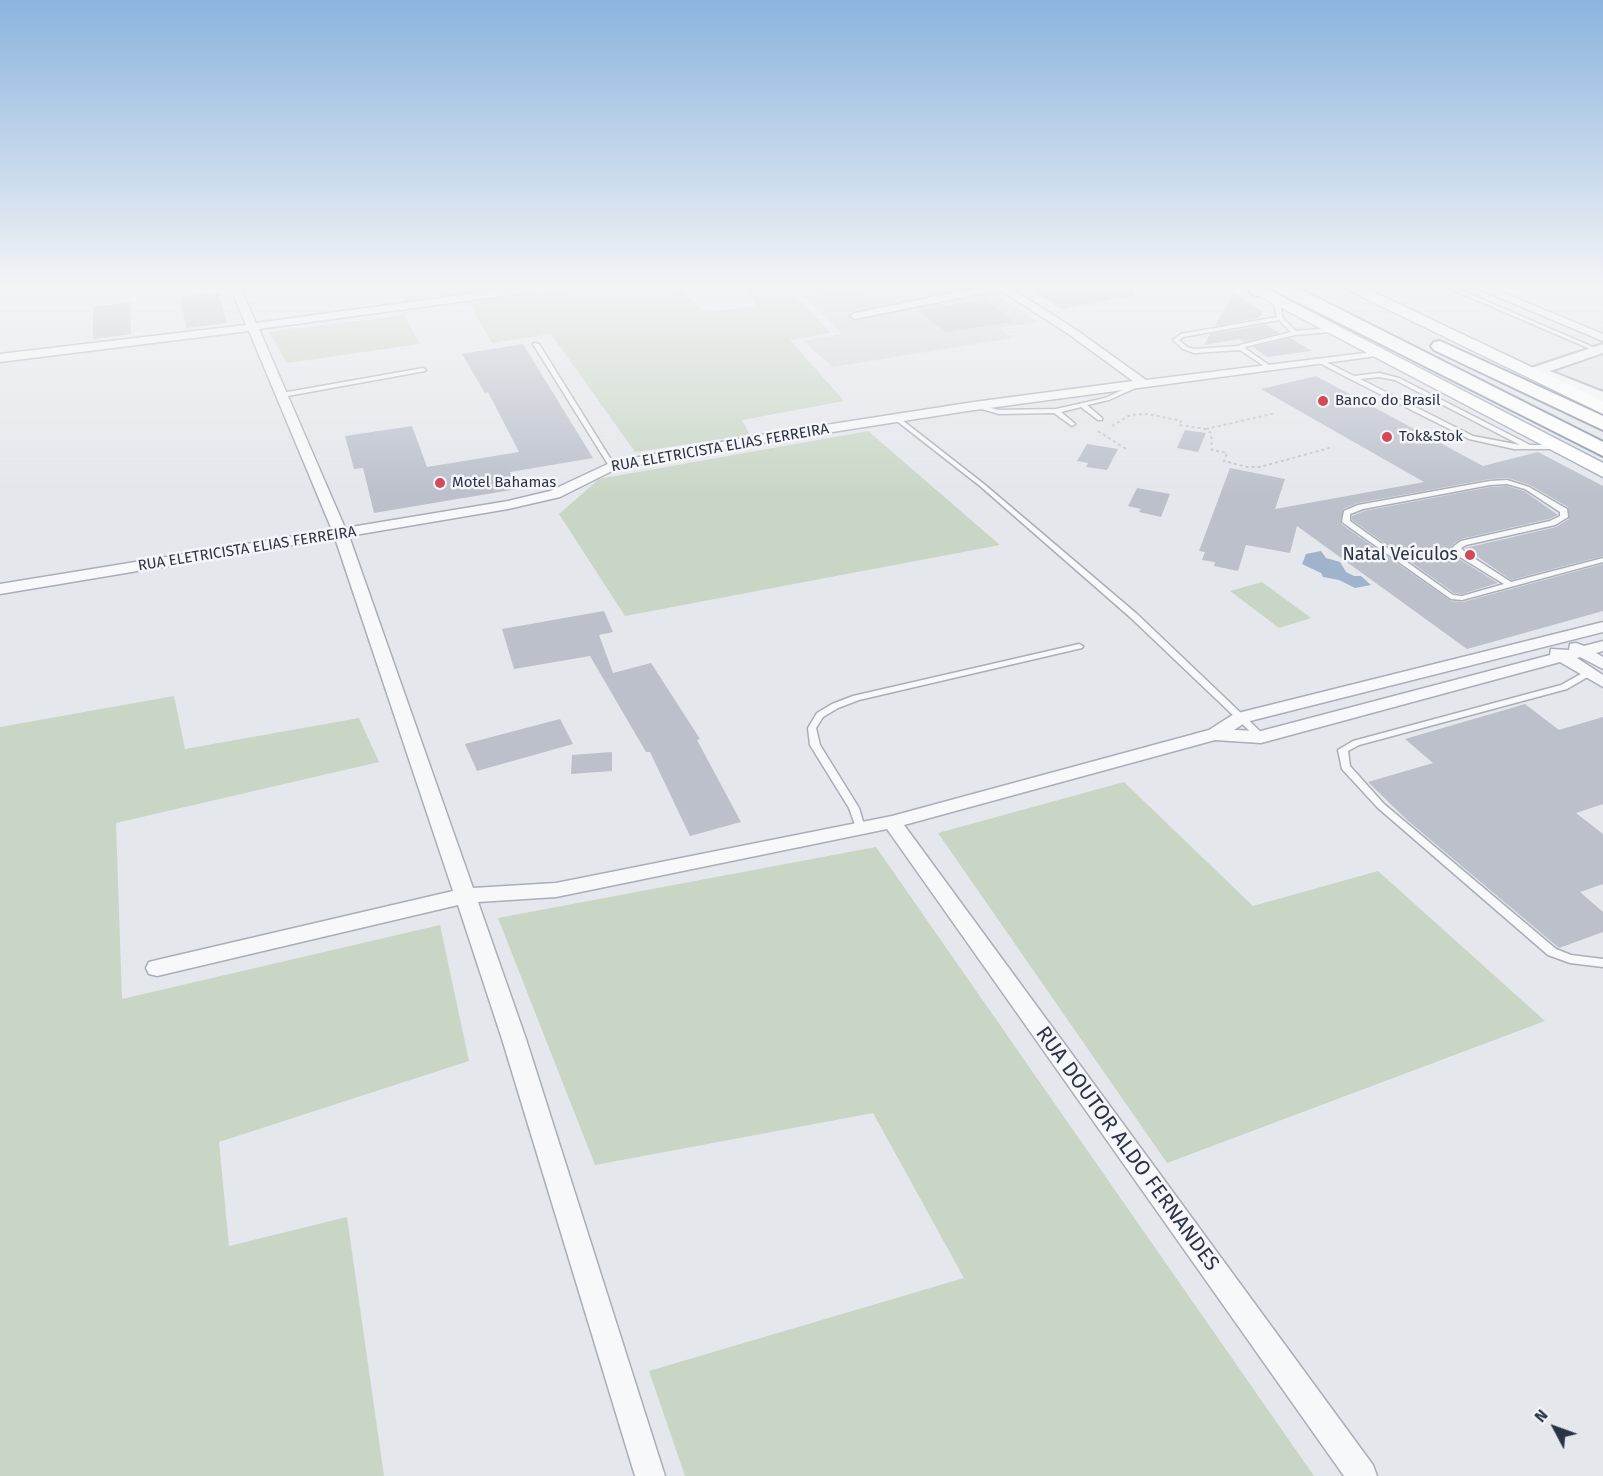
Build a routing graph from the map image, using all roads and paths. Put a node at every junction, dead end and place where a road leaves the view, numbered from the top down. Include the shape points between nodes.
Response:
1 (25, 355) edge
2 (265, 355) edge
3 (543, 355) edge
4 (1104, 355) edge
5 (1252, 355) edge
6 (1361, 355) edge
7 (1381, 355) edge
8 (1395, 355) edge
9 (1460, 355) edge
10 (1472, 355) edge
11 (1491, 355) edge
12 (1576, 355) edge
13 (0, 358) edge
14 (1318, 360) junction
15 (1267, 366) junction
16 (423, 370) dead end
17 (1499, 374) junction
18 (1352, 378) junction
19 (1143, 383) junction
20 (282, 395) junction
21 (1603, 397) edge
22 (1083, 405) junction
23 (974, 406) junction
24 (1603, 408) edge
25 (1056, 411) junction
26 (1275, 413) dead end
27 (895, 417) junction
28 (1100, 419) dead end
29 (1072, 424) dead end
30 (1603, 424) edge
31 (1092, 427) dead end
32 (1205, 429) junction
33 (1099, 432) junction
34 (1333, 447) dead end
35 (1530, 447) junction
36 (1555, 447) junction
37 (1126, 449) dead end
38 (1603, 450) edge
39 (1603, 463) edge
40 (612, 466) junction
41 (1603, 471) edge
42 (340, 534) junction
43 (1603, 560) edge
44 (1510, 585) junction
45 (0, 589) edge
46 (1603, 627) edge
47 (1079, 646) dead end
48 (1603, 646) edge
49 (1561, 647) junction
50 (1582, 651) junction
51 (1603, 664) edge
52 (1588, 673) junction
53 (1603, 682) edge
54 (1240, 718) junction
55 (1215, 734) junction
56 (1261, 737) junction
57 (892, 822) junction
58 (860, 828) junction
59 (464, 896) junction
60 (1603, 963) edge
61 (157, 968) dead end
62 (650, 1476) edge
63 (1362, 1476) edge

1 - 13 street
2 - 20 street
3 - 40 lane
4 - 19 street
5 - 15 lane
6 - 14 street, RUA ELETRICISTA ELIAS FERREIRA
7 - 36 main road
8 - 38 highway
9 - 17 highway
10 - 17 highway
11 - 24 main road
12 - 21 street via 1536,371
14 - 15 street, RUA ELETRICISTA ELIAS FERREIRA
14 - 18 lane
15 - 19 street, RUA ELETRICISTA ELIAS FERREIRA
16 - 20 lane
17 - 30 highway
18 - 35 lane via 1471,438
18 - 35 lane via 1379,375 1397,379
19 - 22 lane
19 - 23 street, RUA ELETRICISTA ELIAS FERREIRA
20 - 42 street
22 - 25 lane
22 - 28 lane
23 - 25 lane via 999,412
23 - 27 street, RUA ELETRICISTA ELIAS FERREIRA
25 - 29 lane
26 - 32 path
27 - 40 street, RUA ELETRICISTA ELIAS FERREIRA
27 - 54 lane via 982,485 1134,616
31 - 33 path
32 - 33 path via 1148,414 1130,415 1112,423 1111,429
32 - 34 path via 1211,432 1212,450 1227,453 1224,461 1247,467 1291,460
33 - 37 path
35 - 36 lane
36 - 39 highway
36 - 41 main road
40 - 42 street, RUA ELETRICISTA ELIAS FERREIRA via 544,498
42 - 45 street, RUA ELETRICISTA ELIAS FERREIRA
42 - 59 street
43 - 44 lane
44 - 44 lane via 1462,598 1451,597 1346,522 1347,513 1490,483 1507,482 1527,488 1564,511 1564,517 1457,548
46 - 49 street
47 - 58 lane via 856,698 820,715 812,728 815,745 854,808
48 - 50 street
49 - 50 street
49 - 52 street
49 - 54 street via 1543,643
49 - 56 street
50 - 51 street
52 - 53 street
52 - 60 lane via 1564,687 1356,743 1343,750 1345,767 1382,806 1552,952 1570,959
54 - 55 street
54 - 56 lane
55 - 56 street
55 - 57 street
57 - 58 street
57 - 63 street, RUA DOUTOR ALDO FERNANDES
58 - 59 street via 556,890
59 - 61 street
59 - 62 street via 514,1039

